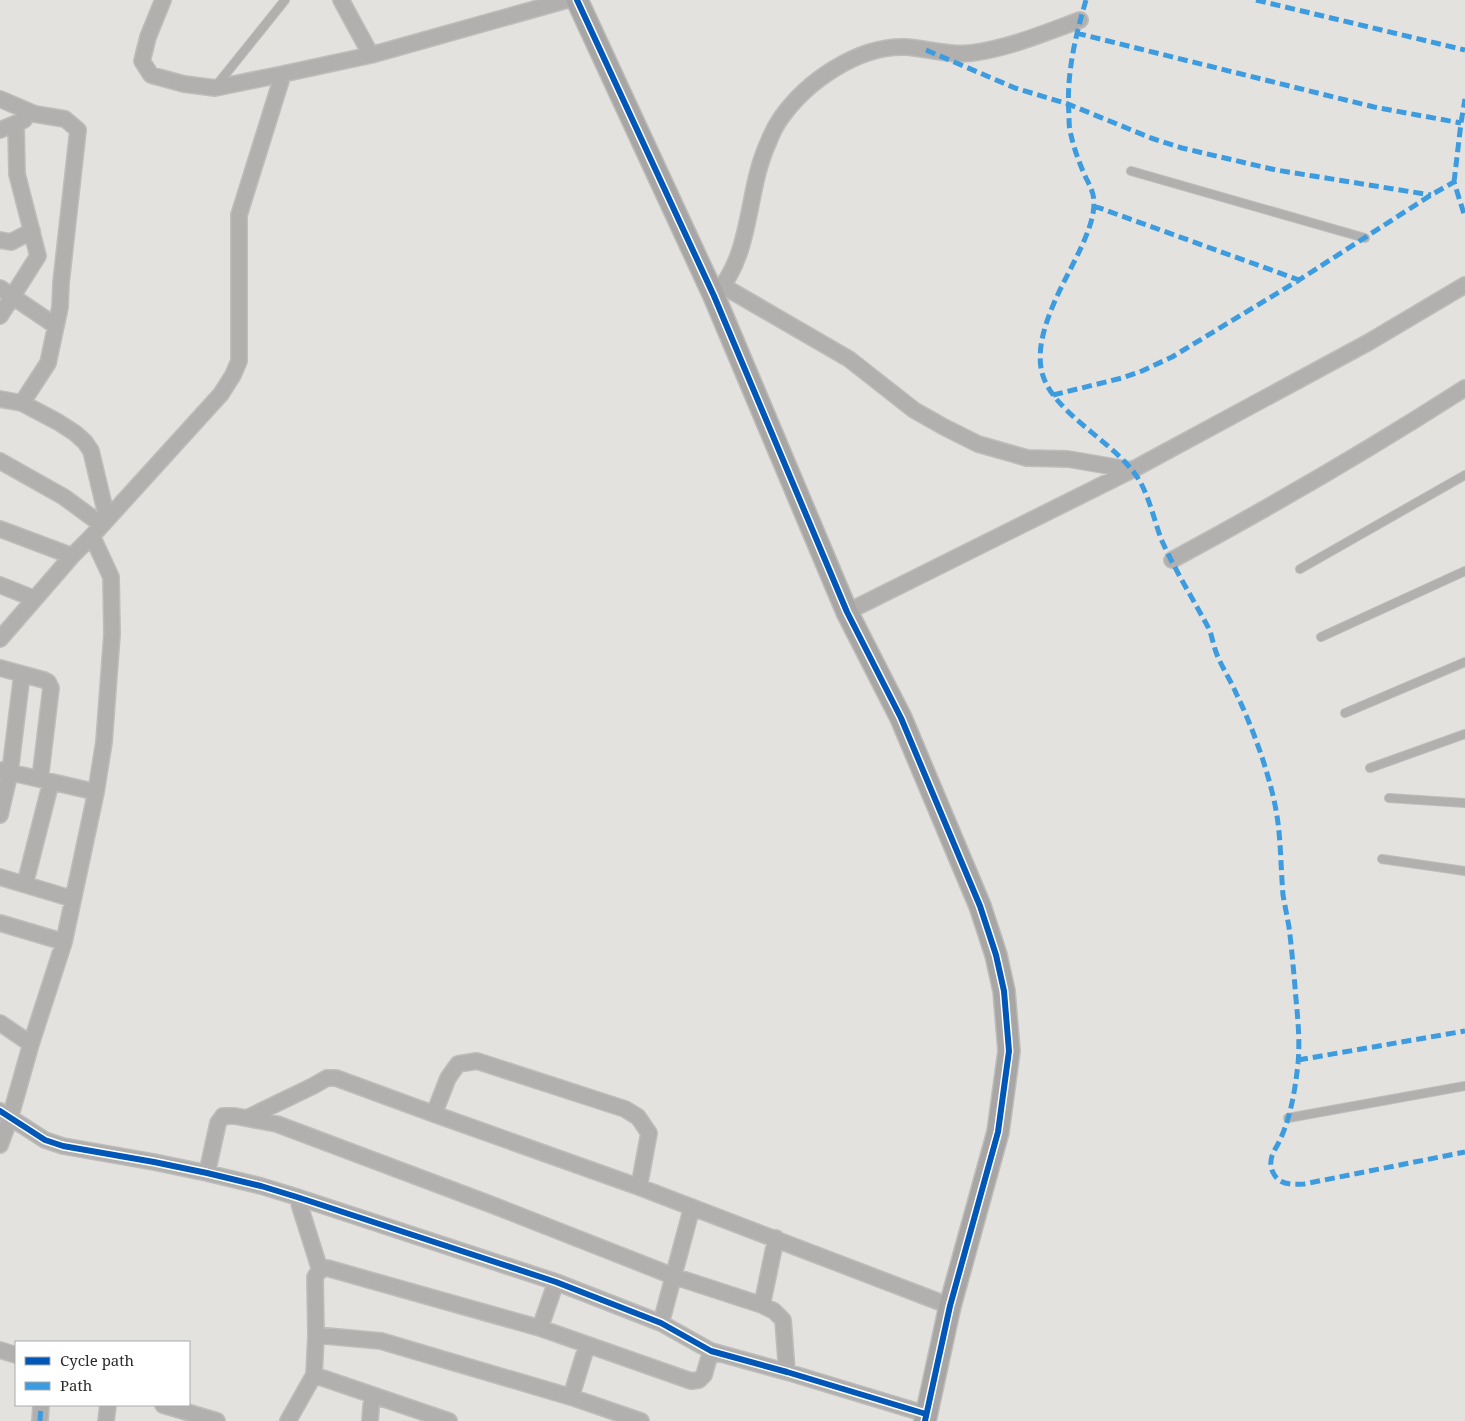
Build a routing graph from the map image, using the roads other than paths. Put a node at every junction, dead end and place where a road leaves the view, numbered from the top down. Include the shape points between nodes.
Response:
1 (163, 0) edge
2 (285, 0) edge
3 (341, 0) edge
4 (567, 0) edge
5 (577, 0) edge
6 (1080, 20) dead end
7 (371, 55) junction
8 (283, 74) junction
9 (215, 88) junction
10 (0, 99) edge
11 (35, 114) junction
12 (16, 125) junction
13 (0, 130) edge
14 (1131, 171) dead end
15 (32, 231) junction
16 (1365, 238) dead end
17 (0, 240) edge
18 (64, 255) junction
19 (38, 256) junction
20 (1465, 285) edge
21 (0, 288) edge
22 (719, 291) junction
23 (12, 297) junction
24 (0, 316) edge
25 (56, 326) junction
26 (1465, 388) edge
27 (0, 399) edge
28 (22, 403) junction
29 (0, 461) edge
30 (1132, 470) junction
31 (1465, 475) edge
32 (100, 526) junction
33 (0, 529) edge
34 (72, 556) junction
35 (1172, 560) dead end
36 (1300, 569) dead end
37 (1465, 571) edge
38 (0, 585) edge
39 (35, 599) junction
40 (848, 612) junction
41 (1321, 637) dead end
42 (0, 639) edge
43 (1465, 662) edge
44 (0, 668) edge
45 (22, 674) junction
46 (1346, 713) dead end
47 (1465, 734) edge
48 (1370, 768) dead end
49 (5, 771) edge
50 (46, 780) junction
51 (96, 792) junction
52 (1389, 798) dead end
53 (1465, 803) edge
54 (0, 815) edge
55 (1382, 859) dead end
56 (1465, 871) edge
57 (0, 877) edge
58 (24, 884) junction
59 (73, 899) junction
60 (0, 923) edge
61 (64, 942) junction
62 (0, 1023) edge
63 (31, 1044) junction
64 (1465, 1086) edge
65 (5, 1114) edge
66 (434, 1114) junction
67 (247, 1118) junction
68 (1288, 1118) dead end
69 (0, 1145) edge
70 (207, 1173) junction
71 (639, 1187) junction
72 (298, 1197) junction
73 (692, 1207) junction
74 (776, 1238) junction
75 (320, 1270) junction
76 (673, 1276) junction
77 (556, 1282) junction
78 (762, 1305) junction
79 (950, 1306) junction
80 (661, 1323) junction
81 (540, 1328) junction
82 (316, 1335) junction
83 (587, 1345) junction
84 (0, 1350) edge
85 (711, 1351) junction
86 (15, 1356) edge
87 (787, 1372) junction
88 (314, 1374) junction
89 (372, 1395) junction
90 (571, 1397) junction
91 (42, 1406) edge
92 (108, 1406) edge
93 (166, 1406) edge
94 (926, 1418) edge
95 (199, 1419) edge
96 (40, 1421) edge
97 (106, 1421) edge
98 (216, 1421) edge
99 (288, 1421) edge
100 (370, 1421) edge
101 (449, 1421) edge
102 (641, 1421) edge

1 - 9 street via 142,60 151,75
2 - 9 lane
3 - 7 street
4 - 7 street
5 - 22 street
6 - 22 street via 970,53 906,48 875,51 848,61 818,79 795,99 767,144 754,183 739,255
7 - 8 street
8 - 9 street
8 - 32 street via 239,215 239,360 233,376 221,394
10 - 11 street
11 - 12 street
11 - 18 street via 65,119 78,130
12 - 13 street
12 - 15 street via 17,174
14 - 16 lane
15 - 17 street via 11,242
15 - 19 street
18 - 19 street
18 - 25 street
19 - 23 street
20 - 30 street via 1369,342
21 - 23 street
22 - 30 street via 849,359 914,410 978,444 1027,458 1068,459
22 - 40 street
23 - 24 street
23 - 25 street
25 - 28 street via 48,363
26 - 35 street via 1366,450
27 - 28 street
28 - 32 street via 74,432 92,451
29 - 32 street via 64,497
30 - 40 street
31 - 36 lane
32 - 34 street
32 - 51 street via 112,577 112,634 104,742
33 - 34 street
34 - 39 street
37 - 41 lane
38 - 39 street
39 - 42 street
40 - 79 street via 901,718 980,906 1004,991 1009,1051 998,1132
43 - 46 lane
44 - 45 street
45 - 49 street
45 - 50 street via 44,680 51,688
47 - 48 lane
49 - 50 street
49 - 54 street
50 - 51 street
50 - 58 street
51 - 59 street
52 - 53 lane
55 - 56 lane
57 - 58 street
58 - 59 street
59 - 61 street
60 - 61 street
61 - 63 street
62 - 63 street
63 - 65 street
64 - 68 lane
65 - 69 street
65 - 70 street via 45,1140 62,1146
66 - 67 street via 336,1078 327,1078
66 - 71 street
66 - 71 street via 448,1078 458,1064 477,1060 625,1109 638,1117 649,1134
67 - 70 street via 220,1118
67 - 76 street via 277,1124
70 - 72 street
71 - 73 street
72 - 75 street
72 - 77 street
73 - 74 street
73 - 76 street
74 - 78 street
74 - 79 street
75 - 81 street via 327,1268
75 - 82 street via 315,1277
76 - 78 street
76 - 80 street
77 - 80 street
77 - 81 street
78 - 87 street via 783,1320
79 - 94 street
80 - 85 street
81 - 83 street
82 - 88 street
82 - 90 street via 381,1341
83 - 85 street via 691,1381 704,1376
83 - 90 street
84 - 86 street
85 - 87 street
87 - 94 street
88 - 89 street
88 - 99 street
89 - 100 street
89 - 101 street
90 - 102 street
91 - 96 street
92 - 97 street
93 - 95 street
95 - 98 street

